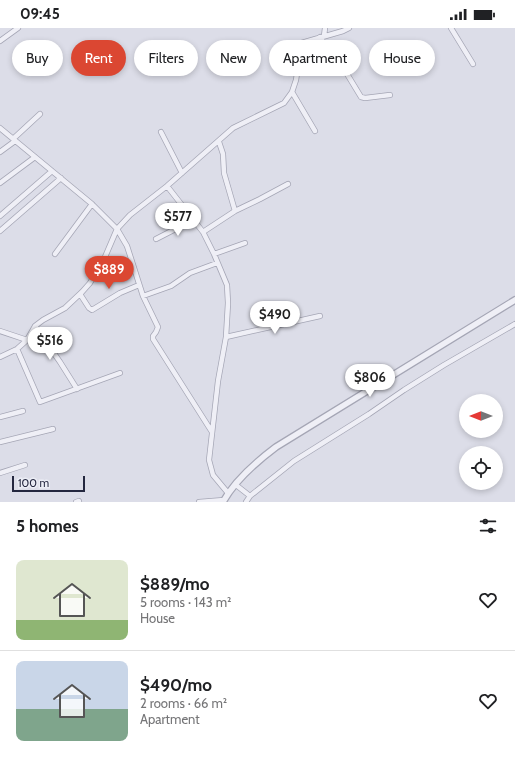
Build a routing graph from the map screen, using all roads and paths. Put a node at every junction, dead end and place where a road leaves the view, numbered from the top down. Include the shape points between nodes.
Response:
1 (18, 28) edge
2 (325, 28) edge
3 (349, 28) edge
4 (451, 28) edge
5 (322, 37) junction
6 (0, 41) edge
7 (473, 64) dead end
8 (292, 92) junction
9 (390, 95) dead end
10 (40, 114) dead end
11 (1, 130) edge
12 (315, 131) dead end
13 (161, 132) dead end
14 (14, 140) junction
15 (219, 142) junction
16 (0, 152) edge
17 (35, 157) junction
18 (52, 171) junction
19 (182, 174) junction
20 (61, 178) junction
21 (0, 183) edge
22 (288, 184) dead end
23 (167, 186) junction
24 (92, 204) junction
25 (235, 212) junction
26 (0, 216) edge
27 (193, 220) junction
28 (117, 230) junction
29 (0, 231) edge
30 (203, 232) junction
31 (156, 239) dead end
32 (246, 243) dead end
33 (55, 254) dead end
34 (214, 254) junction
35 (217, 263) junction
36 (139, 285) junction
37 (80, 294) junction
38 (143, 296) junction
39 (515, 300) edge
40 (320, 316) dead end
41 (515, 324) edge
42 (35, 326) junction
43 (0, 331) edge
44 (226, 337) junction
45 (27, 340) junction
46 (17, 349) junction
47 (0, 357) edge
48 (120, 373) dead end
49 (77, 389) junction
50 (23, 411) dead end
51 (0, 417) edge
52 (53, 429) dead end
53 (212, 432) junction
54 (0, 442) edge
55 (25, 465) dead end
56 (0, 473) edge
57 (236, 484) junction
58 (228, 493) junction
59 (248, 494) junction
60 (224, 501) edge
61 (199, 502) edge
62 (246, 502) edge

1 - 6 street
2 - 5 street
3 - 5 street
4 - 7 street
5 - 8 street via 297,45 298,67
5 - 9 street via 333,58 341,64 361,97
8 - 12 street
8 - 15 street via 281,105 233,128
10 - 14 street
11 - 14 street
13 - 19 street
14 - 16 street
14 - 17 street
15 - 19 street
15 - 25 street via 223,154 224,173
17 - 18 street
17 - 21 street
18 - 20 street
18 - 26 street
19 - 23 street
20 - 24 street
20 - 29 street
22 - 25 street
23 - 27 street
23 - 28 street
24 - 28 street
24 - 33 street
25 - 30 street
27 - 30 street
27 - 31 street
28 - 36 street via 128,246
28 - 37 street via 90,283
30 - 34 street
32 - 34 street
34 - 35 street
35 - 38 street via 190,273 171,286
35 - 44 street via 228,292
36 - 37 street via 92,310
36 - 38 street
37 - 42 street via 64,308
38 - 53 street via 158,327 153,339
39 - 57 street via 276,447
40 - 44 street
41 - 59 street via 437,369 294,461
42 - 45 street
42 - 49 street
43 - 45 street
44 - 53 street
45 - 46 street
46 - 47 street
46 - 49 street via 39,402
48 - 49 street
50 - 51 street
52 - 54 street
53 - 58 street via 211,470 215,479
55 - 56 street
57 - 58 street
57 - 59 street
58 - 60 street
59 - 62 street
60 - 61 street

